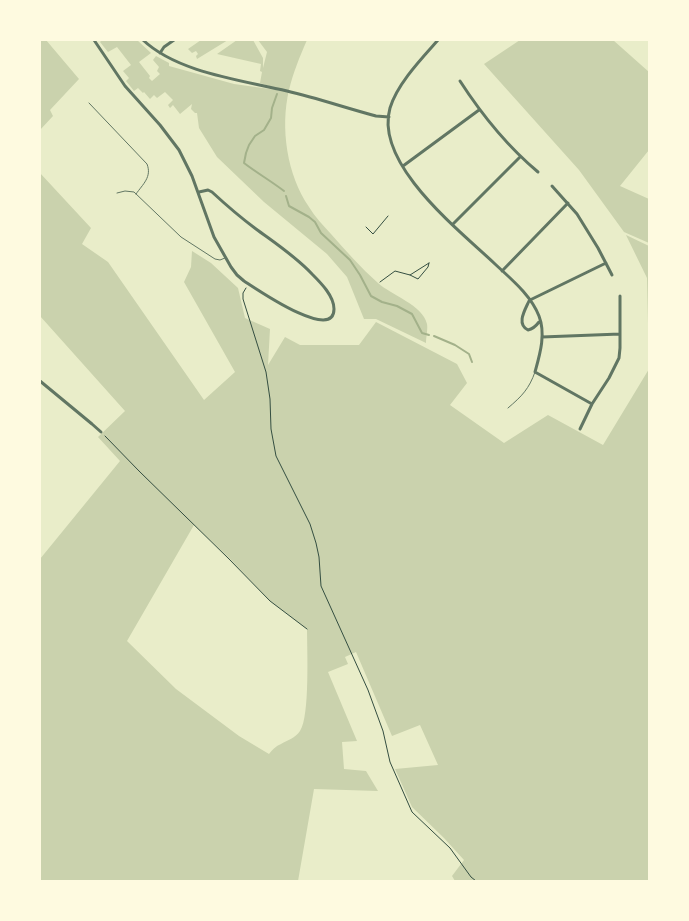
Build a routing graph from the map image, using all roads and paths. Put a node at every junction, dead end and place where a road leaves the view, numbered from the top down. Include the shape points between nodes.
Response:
1 (94, 40) edge
2 (143, 40) edge
3 (174, 40) edge
4 (438, 40) edge
5 (160, 52) junction
6 (460, 81) dead end
7 (89, 103) dead end
8 (479, 110) junction
9 (389, 117) junction
10 (520, 157) junction
11 (403, 166) junction
12 (538, 172) dead end
13 (552, 186) dead end
14 (198, 192) junction
15 (117, 193) dead end
16 (136, 194) junction
17 (568, 203) junction
18 (388, 216) dead end
19 (452, 224) junction
20 (366, 228) dead end
21 (226, 257) junction
22 (606, 263) junction
23 (502, 271) junction
24 (410, 275) junction
25 (612, 275) dead end
26 (380, 282) dead end
27 (248, 284) junction
28 (620, 296) dead end
29 (530, 300) junction
30 (540, 321) junction
31 (620, 334) junction
32 (542, 337) junction
33 (535, 372) junction
34 (40, 381) edge
35 (592, 404) junction
36 (508, 408) dead end
37 (580, 429) dead end
38 (100, 432) joint
39 (307, 629) dead end
40 (476, 881) edge

1 - 14 street via 125,86 179,150
2 - 5 street
3 - 5 street
4 - 9 street via 405,79 393,101
5 - 9 street via 210,73
6 - 8 street
7 - 16 lane via 147,164 149,175
8 - 10 street
8 - 11 street
9 - 11 street via 389,136
10 - 12 street
10 - 19 street
11 - 19 street via 419,189
13 - 17 street
14 - 21 street via 212,232
14 - 27 street via 210,191 299,261 330,296 333,315 323,321 310,318
15 - 16 lane via 128,190
16 - 21 lane via 186,241 215,259
17 - 22 street
17 - 23 street
18 - 20 path via 373,234
19 - 23 street
21 - 27 street via 234,272
22 - 25 street
22 - 29 street
23 - 29 street
24 - 24 path via 418,279 429,263
24 - 26 path via 396,271
27 - 40 path via 242,297 266,372 276,456 310,524 319,557 321,586 368,690 390,762 412,812 450,848
28 - 31 street
29 - 30 street
29 - 30 street via 522,317 524,328 532,330
30 - 32 street
31 - 32 street
31 - 35 street via 619,358
32 - 33 street
33 - 35 street
33 - 36 lane via 530,386
34 - 38 street
35 - 37 street
38 - 39 path via 270,601

